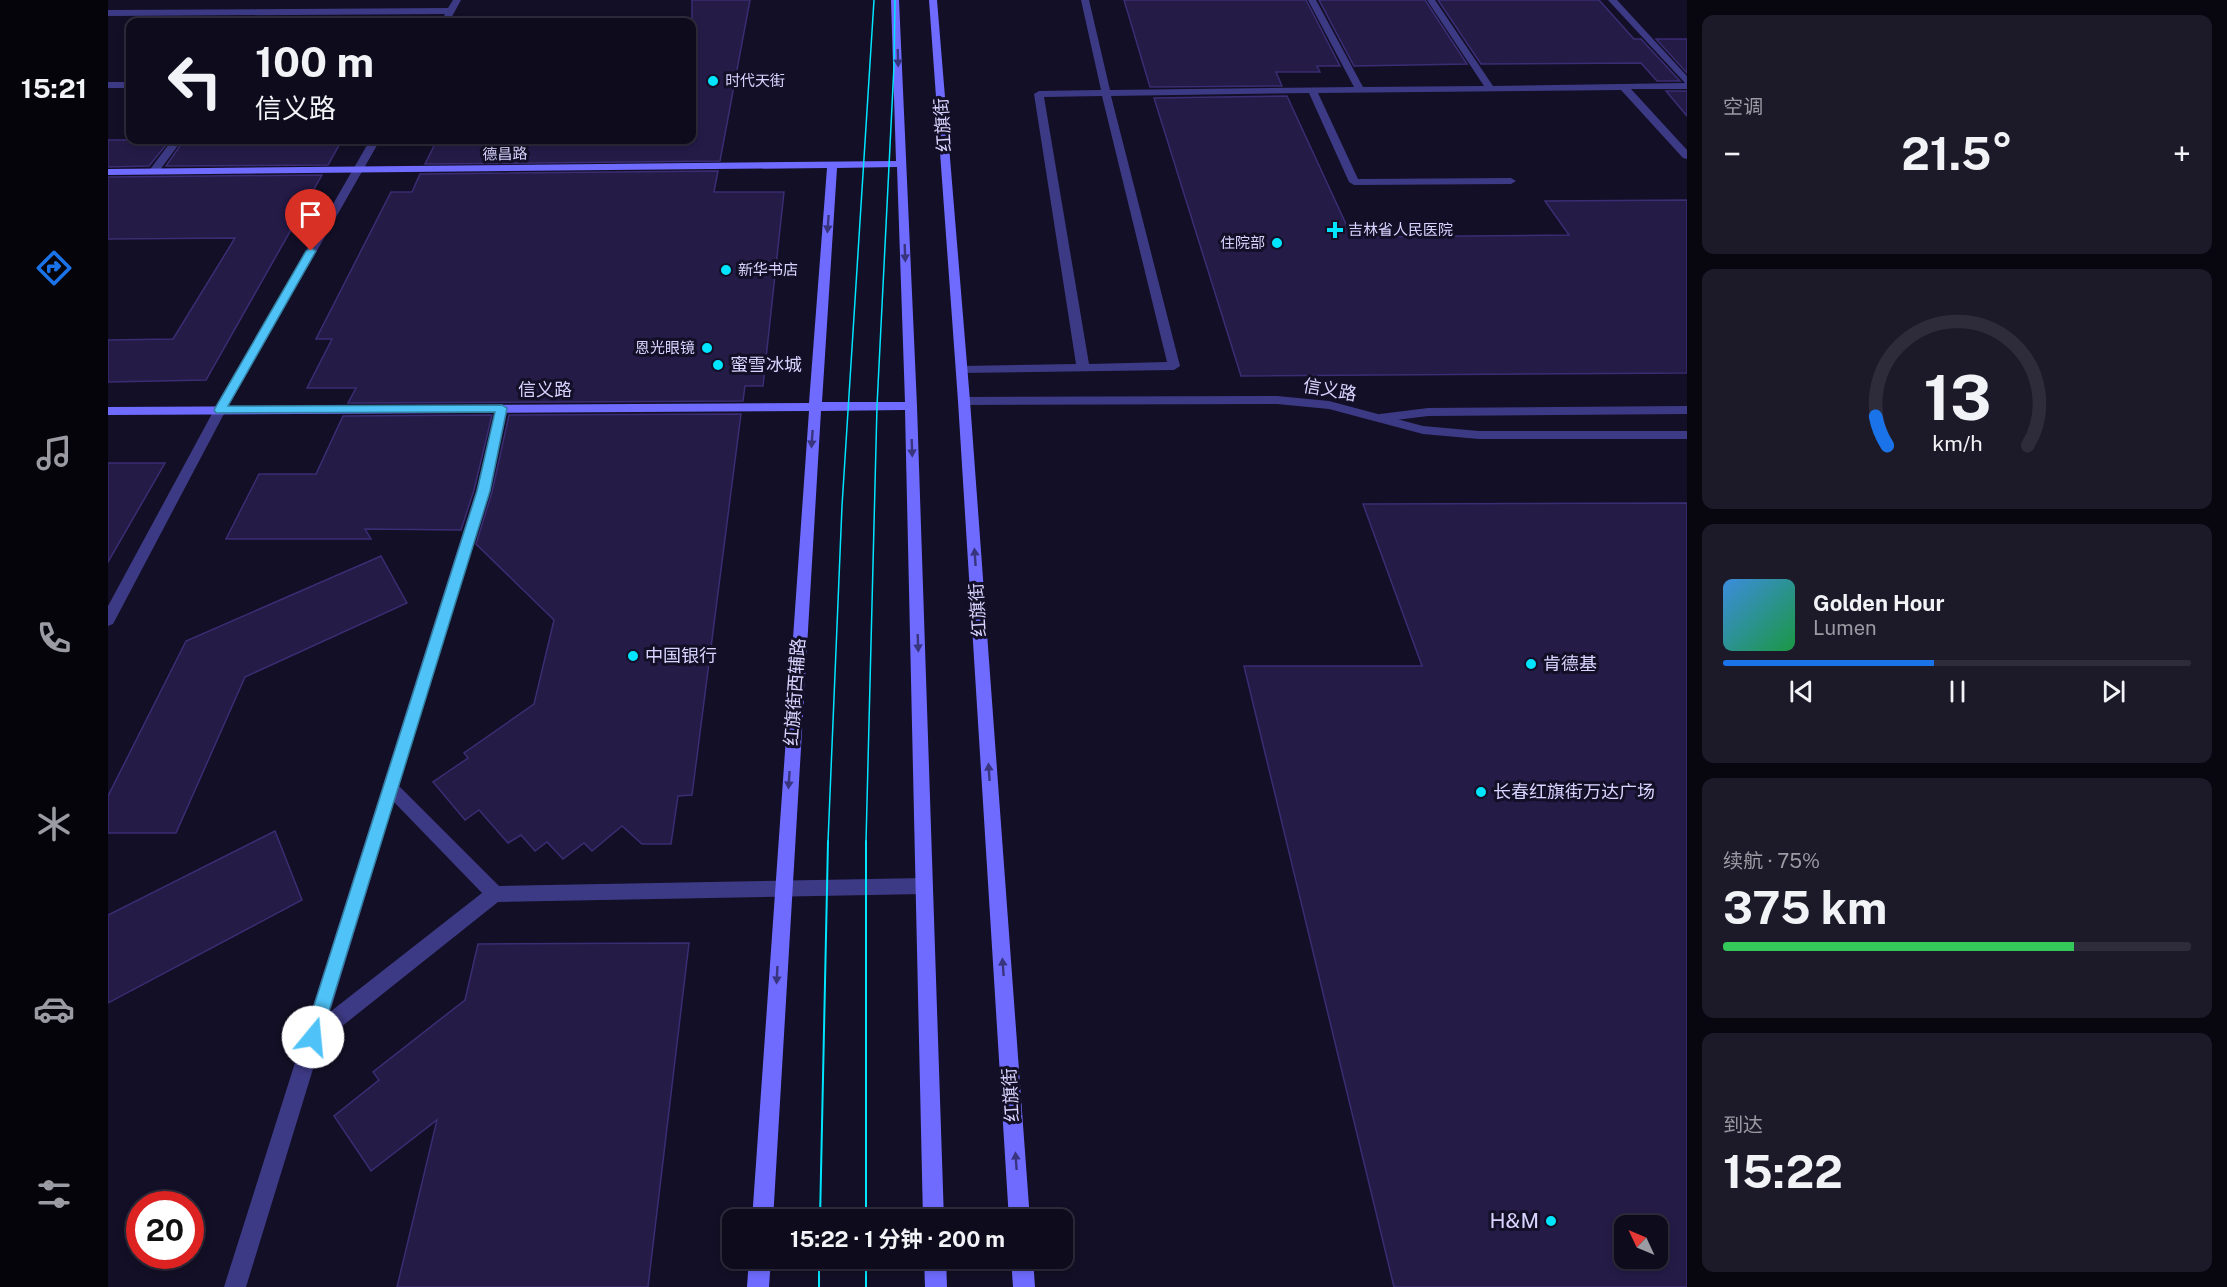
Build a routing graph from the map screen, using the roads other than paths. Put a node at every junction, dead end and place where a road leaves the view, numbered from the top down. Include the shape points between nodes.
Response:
1 (457, 0) edge
2 (896, 0) edge
3 (933, 0) edge
4 (1085, 0) edge
5 (1312, 0) edge
6 (1431, 0) edge
7 (1612, 0) edge
8 (451, 11) junction
9 (108, 13) edge
10 (447, 18) edge
11 (1687, 81) edge
12 (108, 85) edge
13 (126, 85) edge
14 (1687, 86) edge
15 (1623, 87) junction
16 (1490, 88) junction
17 (1312, 90) junction
18 (1360, 90) junction
19 (1106, 93) junction
20 (174, 144) edge
21 (373, 144) edge
22 (1687, 156) edge
23 (902, 164) junction
24 (832, 165) junction
25 (357, 171) junction
26 (108, 172) edge
27 (153, 172) junction
28 (1511, 181) dead end
29 (1083, 367) junction
30 (962, 370) junction
31 (964, 401) junction
32 (814, 406) junction
33 (911, 406) junction
34 (502, 408) junction
35 (220, 410) junction
36 (1687, 410) edge
37 (108, 411) edge
38 (1380, 418) junction
39 (1687, 435) edge
40 (108, 620) edge
41 (391, 788) junction
42 (924, 886) junction
43 (782, 888) junction
44 (495, 894) junction
45 (313, 1037) junction
46 (763, 1209) edge
47 (934, 1209) edge
48 (1019, 1209) edge
49 (759, 1269) edge
50 (935, 1269) edge
51 (1023, 1269) edge
52 (235, 1287) edge
53 (758, 1287) edge
54 (936, 1287) edge
55 (1024, 1287) edge

1 - 8 street
2 -> 23 main road
3 - 30 main road, 红旗街
4 - 19 street
5 - 18 street
6 - 16 street
7 - 11 street
8 - 9 street
8 - 10 street
12 - 13 street
14 - 15 street
15 - 16 street
15 - 22 street
16 - 18 street
17 - 18 street
17 - 19 street
17 - 28 street via 1354,182
19 - 29 street via 1039,94
19 - 29 street via 1174,366
20 - 27 street
21 - 25 street
23 - 24 main road, 德昌路
23 -> 33 main road
24 - 25 main road, 德昌路
24 -> 32 main road, 红旗街西辅路
25 - 27 main road, 德昌路
25 - 35 street
26 - 27 main road, 德昌路
29 - 30 street
30 - 31 main road, 红旗街
31 - 38 street, 信义路 via 1277,400 1329,405
48 -> 31 main road, 红旗街
32 - 33 main road, 信义路
32 - 34 main road, 信义路
32 -> 43 main road, 红旗街西辅路
33 -> 42 main road
34 - 35 main road, 信义路
34 - 41 street via 483,491
35 - 37 main road, 信义路
35 - 40 street
36 - 38 street via 1428,412
38 - 39 street, 信义路 via 1423,430 1479,435
41 - 44 street
41 - 45 street
42 - 43 street
42 - 47 main road
43 - 44 street
43 -> 46 main road, 红旗街西辅路
44 - 45 street
45 - 52 street
49 - 53 main road
50 - 54 main road
51 - 55 main road

